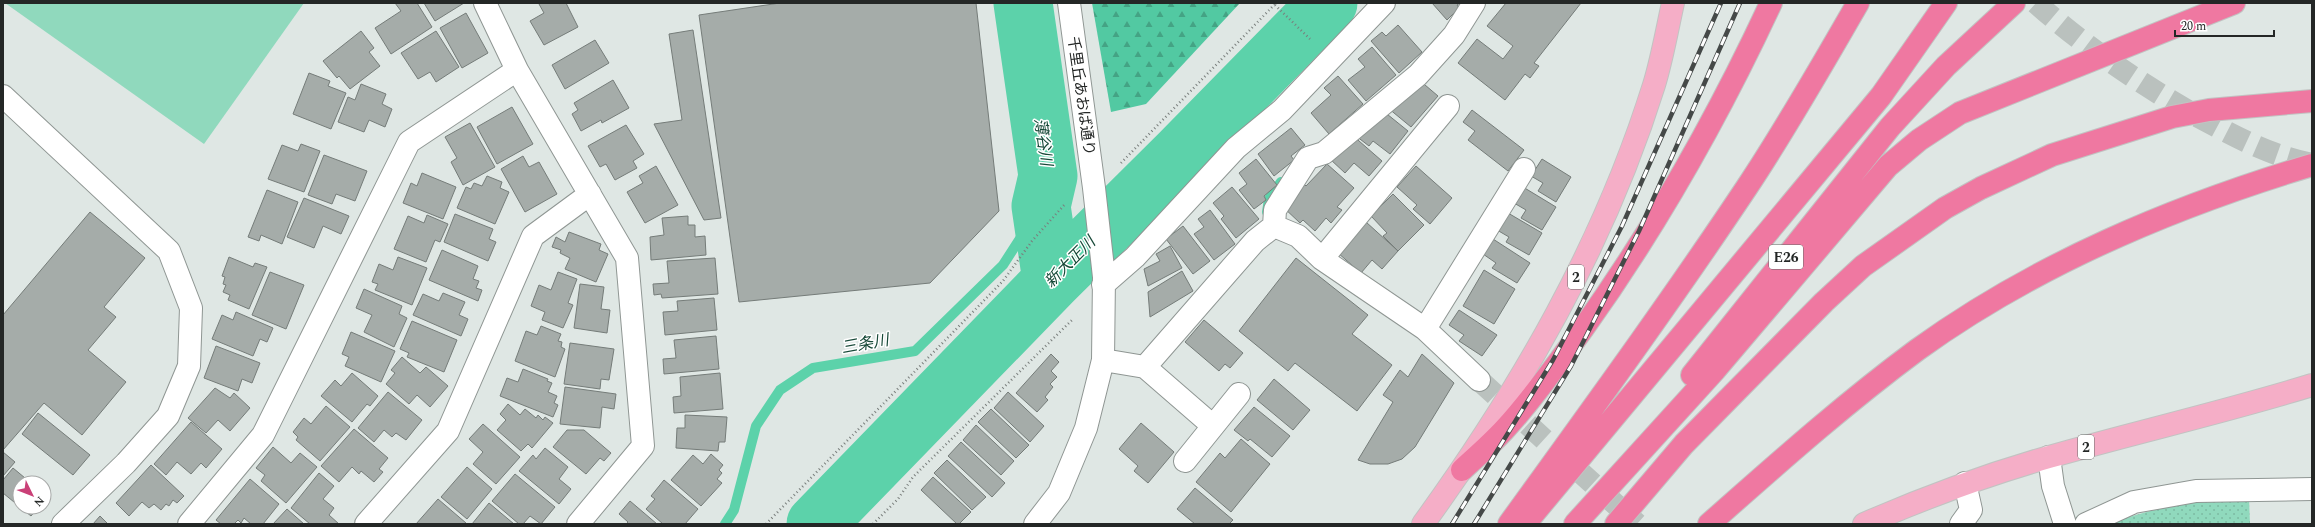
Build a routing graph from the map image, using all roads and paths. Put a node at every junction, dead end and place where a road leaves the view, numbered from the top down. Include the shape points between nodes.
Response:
1 (484, 3) edge
2 (1069, 3) edge
3 (1384, 3) edge
4 (1474, 3) edge
5 (1673, 3) edge
6 (1771, 3) edge
7 (1843, 3) edge
8 (1858, 3) edge
9 (1946, 3) edge
10 (2014, 3) edge
11 (2234, 3) edge
12 (1276, 4) edge
13 (1330, 58) junction
14 (517, 70) junction
15 (3, 96) edge
16 (2312, 101) edge
17 (1448, 106) dead end
18 (1791, 118) junction
19 (1121, 163) dead end
20 (2312, 165) edge
21 (1524, 169) dead end
22 (590, 194) junction
23 (1065, 204) dead end
24 (1274, 226) junction
25 (1322, 259) junction
26 (1103, 281) junction
27 (1072, 320) dead end
28 (1425, 329) junction
29 (1103, 360) junction
30 (1145, 367) junction
31 (1479, 380) tunnel mouth
32 (2312, 385) edge
33 (1239, 394) dead end
34 (1213, 426) junction
35 (2049, 457) junction
36 (1186, 461) dead end
37 (1462, 470) junction
38 (1965, 483) junction
39 (2312, 489) edge
40 (63, 524) edge
41 (189, 524) edge
42 (366, 524) edge
43 (578, 524) edge
44 (766, 524) edge
45 (873, 524) edge
46 (1035, 524) edge
47 (1423, 524) edge
48 (1509, 524) edge
49 (1526, 524) edge
50 (1574, 524) edge
51 (1616, 524) edge
52 (1709, 524) edge
53 (1864, 524) edge
54 (1961, 524) edge
55 (2065, 524) edge
56 (2086, 524) edge

1 - 14 street
2 - 26 street, 千里丘あおば通り via 1094,188
3 - 13 street
4 - 24 street via 1454,35 1418,75 1324,153 1308,158 1275,210
5 - 37 main road, 2 via 1654,85 1612,201 1557,315
6 - 37 highway via 1705,135 1604,299 1504,430
7 - 18 highway
8 - 18 highway
9 - 49 highway, E26 via 1881,96
10 - 50 highway, E26 via 1946,66 1890,127
11 - 50 highway via 1960,113 1919,140 1888,166 1715,370
12 - 13 path
12 - 19 path
13 - 26 street via 1282,110 1236,148 1135,257
14 - 22 street
14 - 41 street via 409,142 263,435
15 - 40 street via 170,251 191,308 190,366 168,416 126,464
16 - 51 highway via 2210,110 2172,117 2052,155 1945,208 1864,266 1824,302 1684,444
17 - 25 street
18 - 48 highway via 1748,186 1640,344
20 - 52 highway via 2147,222 2025,281 1918,349 1859,394
21 - 28 street
22 - 42 street via 533,236 448,431
22 - 43 street via 627,258 643,446
23 - 44 path via 1032,240 1003,282
24 - 25 street via 1298,236
24 - 30 street via 1255,240
25 - 28 street
26 - 29 street
27 - 45 path via 913,477 898,499
28 - 31 street
29 - 30 street
29 - 46 street via 1086,428 1059,493
30 - 34 street
32 - 35 main road, 2
33 - 34 street
34 - 36 street
35 - 38 main road, 2
35 - 55 street via 2053,486
37 - 47 main road, 2
38 - 53 main road, 2
38 - 54 street via 1971,510
39 - 56 street via 2196,490 2134,502

